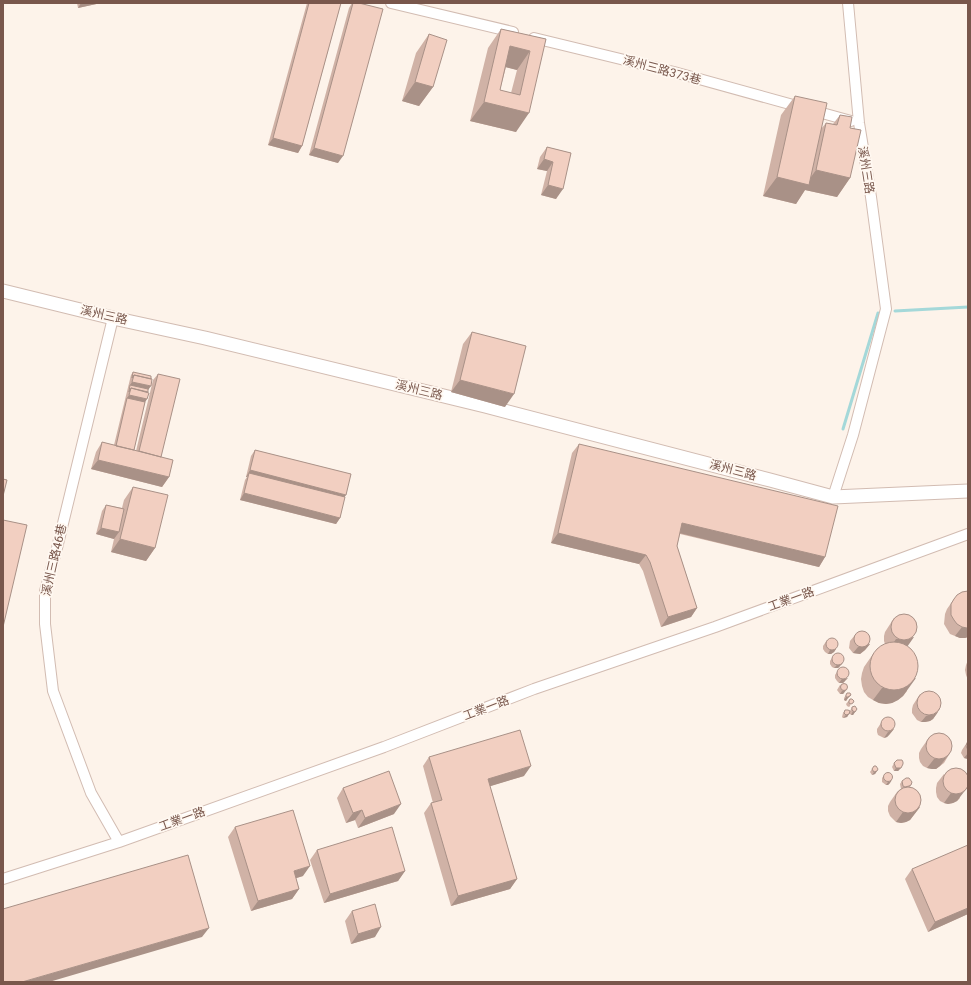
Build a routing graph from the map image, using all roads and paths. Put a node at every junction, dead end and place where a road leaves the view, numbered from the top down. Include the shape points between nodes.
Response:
1 (391, 3) edge
2 (848, 3) edge
3 (859, 123) junction
4 (3, 291) edge
5 (113, 318) junction
6 (968, 490) edge
7 (833, 497) junction
8 (968, 534) edge
9 (119, 842) junction
10 (3, 880) edge

1 - 3 street, 溪州三路373巷 via 674,72
2 - 3 street, 溪州三路
3 - 7 street, 溪州三路 via 886,309 853,435
4 - 5 street, 溪州三路
5 - 7 street, 溪州三路 via 485,406
5 - 9 street, 溪州三路46巷 via 45,591 45,624 53,691 91,793
6 - 7 street, 溪州三路
8 - 9 street, 工業一路 via 715,627 534,689 384,747
9 - 10 street, 工業一路

